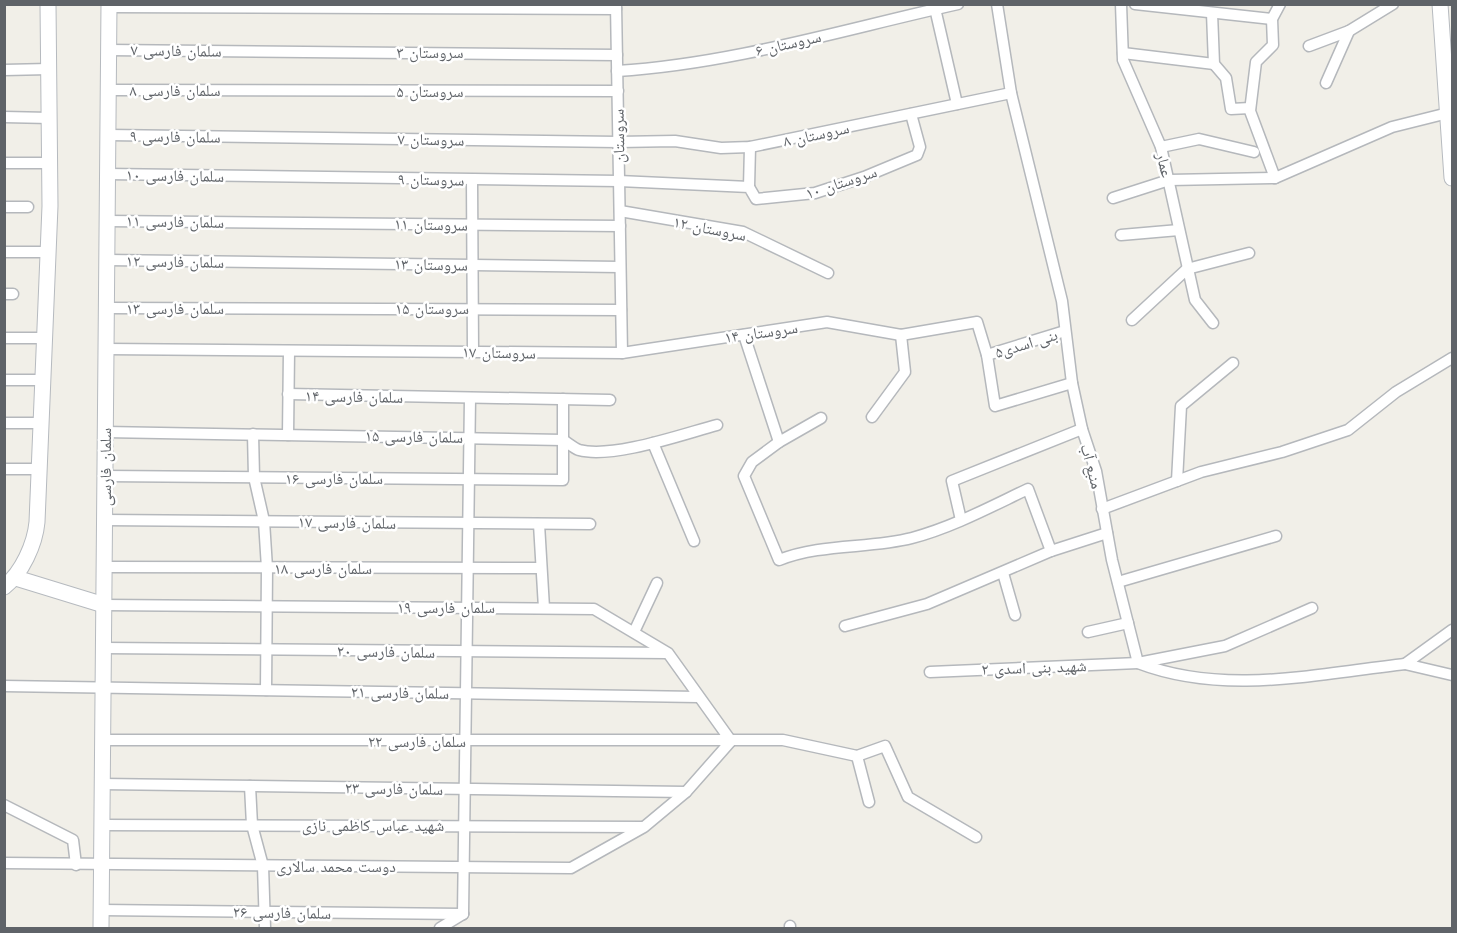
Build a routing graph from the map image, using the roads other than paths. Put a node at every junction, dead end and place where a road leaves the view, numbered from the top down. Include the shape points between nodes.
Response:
1 (48, 4) edge
2 (958, 4) edge
3 (997, 4) edge
4 (1121, 4) edge
5 (1135, 4) edge
6 (1280, 4) edge
7 (1393, 4) edge
8 (1440, 4) edge
9 (109, 6) edge
10 (616, 7) edge
11 (934, 7) edge
12 (1212, 13) junction
13 (1272, 19) junction
14 (1349, 31) junction
15 (1309, 46) dead end
16 (108, 50) junction
17 (244, 51) joint
18 (1123, 53) junction
19 (617, 55) junction
20 (1214, 64) junction
21 (49, 69) junction
22 (4, 70) edge
23 (617, 71) junction
24 (1326, 83) dead end
25 (108, 90) junction
26 (243, 90) joint
27 (618, 91) junction
28 (1011, 93) junction
29 (957, 104) junction
30 (1250, 108) junction
31 (1448, 113) junction
32 (911, 114) junction
33 (4, 117) edge
34 (50, 118) junction
35 (108, 135) junction
36 (243, 136) joint
37 (618, 142) junction
38 (750, 147) junction
39 (1161, 147) junction
40 (1254, 152) dead end
41 (4, 163) edge
42 (50, 163) junction
43 (107, 174) junction
44 (243, 176) joint
45 (1275, 178) junction
46 (1452, 178) edge
47 (472, 180) junction
48 (1168, 180) junction
49 (619, 181) junction
50 (749, 187) junction
51 (1113, 198) dead end
52 (4, 207) edge
53 (28, 207) dead end
54 (620, 211) junction
55 (107, 221) junction
56 (243, 222) joint
57 (473, 224) junction
58 (620, 226) junction
59 (1179, 230) junction
60 (1121, 235) dead end
61 (4, 252) edge
62 (49, 252) junction
63 (1249, 253) dead end
64 (107, 260) junction
65 (243, 261) joint
66 (473, 265) junction
67 (620, 267) junction
68 (1187, 269) junction
69 (828, 273) dead end
70 (243, 307) joint
71 (106, 308) junction
72 (473, 309) junction
73 (621, 310) junction
74 (1132, 320) dead end
75 (1213, 323) dead end
76 (1065, 330) junction
77 (901, 334) junction
78 (744, 335) junction
79 (4, 338) edge
80 (45, 338) junction
81 (106, 350) junction
82 (289, 351) junction
83 (473, 351) junction
84 (622, 353) junction
85 (987, 355) junction
86 (1452, 358) edge
87 (1233, 363) dead end
88 (4, 380) edge
89 (43, 380) junction
90 (1072, 383) junction
91 (288, 394) junction
92 (470, 398) junction
93 (562, 399) junction
94 (610, 400) dead end
95 (872, 417) dead end
96 (821, 418) dead end
97 (4, 423) edge
98 (41, 423) junction
99 (717, 425) dead end
100 (1082, 429) junction
101 (105, 432) junction
102 (253, 434) junction
103 (288, 435) junction
104 (470, 437) junction
105 (563, 440) junction
106 (779, 442) junction
107 (653, 443) junction
108 (4, 469) edge
109 (39, 469) junction
110 (105, 476) junction
111 (254, 477) junction
112 (469, 479) junction
113 (1177, 481) junction
114 (1102, 509) junction
115 (104, 520) junction
116 (961, 520) junction
117 (264, 521) junction
118 (468, 523) junction
119 (538, 524) junction
120 (590, 524) dead end
121 (1107, 532) junction
122 (1276, 536) dead end
123 (694, 541) dead end
124 (1051, 551) junction
125 (104, 567) junction
126 (267, 568) junction
127 (541, 568) junction
128 (467, 569) junction
129 (1003, 573) junction
130 (10, 582) edge
131 (1118, 582) junction
132 (657, 583) dead end
133 (104, 605) junction
134 (266, 606) junction
135 (466, 608) junction
136 (544, 608) junction
137 (1312, 608) dead end
138 (1015, 615) dead end
139 (1128, 623) junction
140 (845, 626) dead end
141 (1452, 630) edge
142 (634, 632) junction
143 (1088, 632) dead end
144 (104, 648) junction
145 (266, 650) junction
146 (466, 651) junction
147 (668, 653) junction
148 (1138, 663) junction
149 (1405, 664) junction
150 (930, 672) dead end
151 (1452, 675) edge
152 (4, 686) edge
153 (102, 688) junction
154 (266, 690) junction
155 (465, 693) junction
156 (698, 697) junction
157 (103, 740) junction
158 (464, 741) junction
159 (730, 741) junction
160 (857, 756) junction
161 (102, 784) junction
162 (250, 786) junction
163 (463, 789) junction
164 (686, 792) junction
165 (869, 802) dead end
166 (4, 805) edge
167 (102, 825) junction
168 (252, 825) junction
169 (463, 825) junction
170 (644, 827) junction
171 (976, 837) dead end
172 (4, 863) edge
173 (76, 865) junction
174 (102, 866) junction
175 (263, 866) junction
176 (463, 867) junction
177 (101, 910) junction
178 (266, 912) junction
179 (463, 914) junction
180 (101, 928) edge
181 (266, 928) edge
182 (440, 928) edge

1 - 21 street
2 - 11 street, سروستان ۶
3 - 28 street, منبع آب
4 - 18 street, عمار
5 - 12 street
6 - 13 street
7 - 14 street
8 - 31 street
9 - 10 street
9 - 16 street, سلمان فارسی
10 - 19 street, سروستان
11 - 23 street, سروستان ۶ via 734,55 656,69
11 - 29 street
12 - 13 street
12 - 20 street
13 - 30 street via 1273,45 1256,62
14 - 15 street
14 - 24 street
16 - 17 street, سلمان فارسی ۷
16 - 25 street, سلمان فارسی
17 - 19 street, سروستان ۳
18 - 20 street
18 - 39 street, عمار
19 - 23 street, سروستان
20 - 30 street via 1226,78 1231,109
21 - 22 street
21 - 34 street
23 - 27 street, سروستان
25 - 26 street, سلمان فارسی ۸
25 - 35 street, سلمان فارسی
26 - 27 street, سروستان ۵
27 - 37 street, سروستان
28 - 29 street, سروستان ۸
28 - 76 street, منبع آب via 1062,302
29 - 32 street, سروستان ۸
30 - 45 street
31 - 45 street via 1392,127
31 - 46 street
32 - 38 street, سروستان ۸
32 - 50 street, سروستان ۱۰ via 920,147 917,155 814,193 756,199
33 - 34 street
34 - 42 street
35 - 36 street, سلمان فارسی ۹
35 - 43 street, سلمان فارسی
36 - 37 street, سروستان ۷
37 - 38 street, سروستان ۸ via 675,141 721,148
37 - 49 street, سروستان
38 - 50 street
39 - 40 street via 1199,139
39 - 48 street, عمار
41 - 42 street
42 - 62 street
43 - 44 street, سلمان فارسی ۱۰
43 - 55 street, سلمان فارسی
44 - 47 street, سروستان ۹
45 - 48 street
47 - 49 street, سروستان ۹
47 - 57 street
48 - 51 street
48 - 59 street, عمار
49 - 50 street, سروستان ۱۰
49 - 54 street, سروستان
52 - 53 street
54 - 58 street, سروستان
54 - 69 street, سروستان ۱۲ via 744,231
55 - 56 street, سلمان فارسی ۱۱
55 - 64 street, سلمان فارسی
56 - 57 street, سروستان ۱۱
57 - 58 street, سروستان ۱۱
57 - 66 street
58 - 67 street, سروستان
59 - 60 street
59 - 68 street, عمار
61 - 62 street
62 - 80 street
63 - 68 street
64 - 65 street, سلمان فارسی ۱۲
64 - 71 street, سلمان فارسی
65 - 66 street, سروستان ۱۳
66 - 67 street, سروستان ۱۳
66 - 72 street
67 - 73 street
68 - 74 street
68 - 75 street, عمار via 1195,300
70 - 71 street, سلمان فارسی ۱۳
70 - 72 street, سروستان ۱۵
71 - 81 street, سلمان فارسی
72 - 73 street, سروستان ۱۵
72 - 83 street
73 - 84 street
76 - 85 street, بنی اسدی۵
76 - 90 street, منبع آب
77 - 78 street, سروستان ۱۴ via 827,322
77 - 85 street, سروستان ۱۴ via 977,322
77 - 95 street via 905,372
78 - 84 street, سروستان ۱۴
78 - 106 street
79 - 80 street
80 - 89 street
81 - 82 street
81 - 101 street, سلمان فارسی
82 - 83 street, سروستان ۱۷
82 - 91 street, سلمان فارسی ۱۴
83 - 84 street, سروستان ۱۷
85 - 90 street via 995,406
86 - 113 street via 1396,392 1348,430
87 - 113 street via 1181,406
88 - 89 street
89 - 98 street
90 - 100 street, منبع آب
91 - 92 street, سلمان فارسی ۱۴
91 - 103 street
92 - 93 street, سلمان فارسی ۱۴
92 - 104 street
93 - 94 street, سلمان فارسی ۱۴
93 - 105 street
96 - 106 street
97 - 98 street
98 - 109 street
99 - 107 street, سلمان فارسی ۱۵
100 - 114 street, منبع آب via 1096,471
100 - 116 street via 952,481
101 - 102 street, سلمان فارسی ۱۵
101 - 110 street, سلمان فارسی
102 - 103 street, سلمان فارسی ۱۵
102 - 111 street
103 - 104 street, سلمان فارسی ۱۵
104 - 105 street, سلمان فارسی ۱۵
104 - 112 street
105 - 107 street, سلمان فارسی ۱۵ via 578,450
105 - 112 street, سلمان فارسی ۱۶ via 563,480
106 - 116 street via 752,462 744,476 779,560 815,550 911,538
107 - 123 street
108 - 109 street
109 - 130 street via 36,533
110 - 111 street, سلمان فارسی ۱۶
110 - 115 street, سلمان فارسی
111 - 112 street, سلمان فارسی ۱۶
111 - 117 street
112 - 118 street
113 - 114 street
114 - 121 street, منبع آب
115 - 117 street, سلمان فارسی ۱۷
115 - 125 street, سلمان فارسی
116 - 124 street via 1028,489
117 - 118 street, سلمان فارسی ۱۷
117 - 126 street
118 - 119 street, سلمان فارسی ۱۷
118 - 128 street
119 - 120 street, سلمان فارسی ۱۷
119 - 127 street
121 - 124 street
121 - 131 street, منبع آب
122 - 131 street
124 - 129 street
125 - 126 street, سلمان فارسی ۱۸
125 - 133 street, سلمان فارسی
126 - 128 street, سلمان فارسی ۱۸
126 - 134 street
127 - 128 street, سلمان فارسی ۱۸
127 - 136 street
128 - 135 street
129 - 138 street
129 - 140 street via 927,604
130 - 133 street
131 - 139 street, منبع آب
132 - 142 street
133 - 134 street, سلمان فارسی ۱۹
133 - 144 street, سلمان فارسی
134 - 135 street, سلمان فارسی ۱۹
134 - 145 street
135 - 136 street, سلمان فارسی ۱۹
135 - 146 street
136 - 142 street, سلمان فارسی ۱۹ via 594,609
137 - 148 street via 1225,646
139 - 143 street
139 - 148 street, منبع آب
141 - 149 street
142 - 147 street, سلمان فارسی ۱۹
144 - 145 street, سلمان فارسی ۲۰
144 - 153 street, سلمان فارسی
145 - 146 street, سلمان فارسی ۲۰
145 - 154 street
146 - 147 street, سلمان فارسی ۲۰
146 - 155 street
147 - 156 street, سلمان فارسی ۱۹
148 - 149 street via 1195,679 1254,681
148 - 150 street, شهید بنی اسدی ۲
149 - 151 street
152 - 153 street, سلمان فارسی ۲۱
153 - 154 street, سلمان فارسی ۲۱
153 - 157 street, سلمان فارسی
154 - 155 street, سلمان فارسی ۲۱
155 - 156 street, سلمان فارسی ۲۱
155 - 158 street
156 - 159 street, سلمان فارسی ۱۹
157 - 158 street, سلمان فارسی ۲۲
157 - 161 street, سلمان فارسی
158 - 159 street, سلمان فارسی ۲۲
158 - 163 street
159 - 160 street via 783,740
159 - 164 street
160 - 165 street
160 - 171 street via 885,746 908,797
161 - 162 street, سلمان فارسی ۲۳
161 - 167 street, سلمان فارسی
162 - 163 street, سلمان فارسی ۲۳
162 - 168 street
163 - 164 street, سلمان فارسی ۲۳
163 - 169 street
164 - 170 street
166 - 173 street via 73,840
167 - 168 street, شهید عباس کاظمی نازی
167 - 174 street, سلمان فارسی
168 - 169 street, شهید عباس کاظمی نازی
168 - 175 street
169 - 170 street, شهید عباس کاظمی نازی
169 - 176 street
170 - 176 street, دوست محمد سالاری via 571,868
172 - 173 street, دوست محمد سالاری
173 - 174 street, دوست محمد سالاری
174 - 175 street, دوست محمد سالاری
174 - 177 street, سلمان فارسی
175 - 176 street, دوست محمد سالاری
175 - 178 street
176 - 179 street
177 - 178 street, سلمان فارسی ۲۶
177 - 180 street, سلمان فارسی
178 - 179 street, سلمان فارسی ۲۶
178 - 181 street
179 - 182 street

